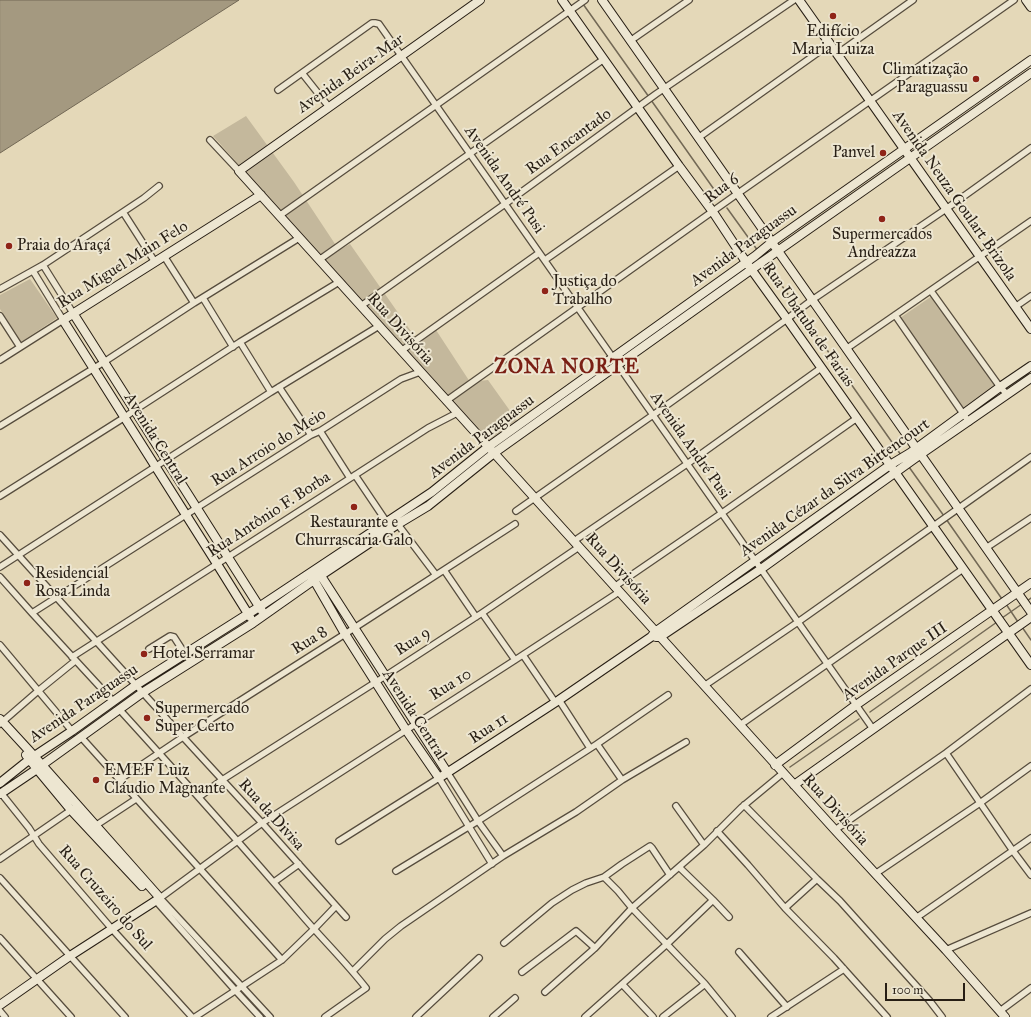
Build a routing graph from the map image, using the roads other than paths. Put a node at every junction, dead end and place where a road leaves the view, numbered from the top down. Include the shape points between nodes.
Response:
1 (480, 0) edge
2 (562, 0) edge
3 (585, 0) edge
4 (602, 0) edge
5 (689, 0) edge
6 (794, 0) edge
7 (799, 0) edge
8 (913, 0) edge
9 (1014, 0) edge
10 (1026, 0) edge
11 (1031, 8) edge
12 (570, 10) junction
13 (630, 41) junction
14 (830, 44) junction
15 (837, 54) junction
16 (401, 55) junction
17 (604, 59) junction
18 (1031, 60) edge
19 (302, 73) junction
20 (1031, 74) edge
21 (664, 89) junction
22 (278, 90) dead end
23 (984, 93) junction
24 (870, 101) junction
25 (990, 102) junction
26 (436, 106) junction
27 (329, 107) junction
28 (638, 107) junction
29 (698, 138) junction
30 (210, 140) dead end
31 (1031, 148) edge
32 (904, 149) junction
33 (470, 154) junction
34 (910, 158) junction
35 (679, 166) junction
36 (239, 171) junction
37 (159, 186) dead end
38 (737, 194) junction
39 (261, 195) junction
40 (505, 204) junction
41 (946, 209) junction
42 (123, 212) junction
43 (713, 212) junction
44 (279, 216) junction
45 (1031, 221) edge
46 (299, 238) junction
47 (768, 245) junction
48 (539, 253) junction
49 (775, 253) junction
50 (164, 256) junction
51 (980, 257) junction
52 (319, 260) junction
53 (545, 260) junction
54 (155, 262) junction
55 (746, 262) junction
56 (43, 265) junction
57 (752, 269) junction
58 (33, 271) junction
59 (339, 282) junction
60 (0, 289) edge
61 (931, 290) junction
62 (1031, 296) edge
63 (203, 298) junction
64 (812, 300) junction
65 (194, 303) junction
66 (361, 306) junction
67 (578, 307) junction
68 (1015, 307) junction
69 (73, 313) junction
70 (895, 315) junction
71 (0, 316) edge
72 (787, 319) junction
73 (63, 320) junction
74 (379, 326) junction
75 (1031, 330) edge
76 (240, 342) junction
77 (20, 347) junction
78 (233, 347) junction
79 (846, 349) junction
80 (401, 351) junction
81 (613, 357) junction
82 (0, 360) edge
83 (104, 362) junction
84 (618, 365) junction
85 (1031, 366) edge
86 (94, 368) junction
87 (822, 368) junction
88 (420, 372) junction
89 (1031, 378) edge
90 (279, 387) junction
91 (1000, 387) junction
92 (271, 392) junction
93 (1007, 394) junction
94 (446, 401) junction
95 (135, 410) junction
96 (457, 413) junction
97 (653, 415) junction
98 (964, 415) junction
99 (125, 417) junction
100 (857, 418) junction
101 (969, 422) junction
102 (0, 426) edge
103 (320, 431) junction
104 (311, 435) junction
105 (488, 447) junction
106 (494, 453) junction
107 (916, 454) junction
108 (1031, 457) edge
109 (166, 459) junction
110 (894, 463) junction
111 (687, 464) junction
112 (156, 466) junction
113 (898, 471) junction
114 (352, 477) junction
115 (0, 496) edge
116 (535, 499) junction
117 (197, 508) junction
118 (956, 510) junction
119 (516, 511) dead end
120 (722, 513) junction
121 (187, 515) junction
122 (1031, 518) edge
123 (392, 524) junction
124 (515, 524) dead end
125 (933, 526) junction
126 (0, 535) edge
127 (576, 544) junction
128 (986, 548) junction
129 (18, 555) junction
130 (228, 557) junction
131 (755, 561) junction
132 (218, 564) junction
133 (0, 568) edge
134 (761, 569) junction
135 (963, 569) junction
136 (444, 570) junction
137 (436, 575) junction
138 (0, 577) edge
139 (318, 578) junction
140 (1031, 583) edge
141 (617, 589) junction
142 (1014, 595) junction
143 (56, 598) junction
144 (259, 607) junction
145 (32, 613) junction
146 (248, 613) junction
147 (482, 613) junction
148 (994, 613) junction
149 (1030, 614) edge
150 (265, 615) junction
151 (476, 617) junction
152 (798, 622) junction
153 (253, 623) junction
154 (355, 627) junction
155 (1006, 630) junction
156 (345, 634) junction
157 (656, 635) junction
158 (96, 641) junction
159 (0, 645) edge
160 (150, 649) dead end
161 (185, 654) junction
162 (523, 655) junction
163 (74, 659) junction
164 (515, 660) junction
165 (827, 664) junction
166 (1031, 665) edge
167 (386, 675) junction
168 (376, 682) junction
169 (136, 685) junction
170 (704, 686) junction
171 (1031, 689) edge
172 (38, 691) junction
173 (142, 693) junction
174 (668, 695) dead end
175 (113, 701) junction
176 (557, 701) junction
177 (856, 705) junction
178 (119, 709) junction
179 (1, 723) edge
180 (416, 723) junction
181 (740, 725) junction
182 (873, 729) junction
183 (406, 730) junction
184 (72, 731) junction
185 (81, 737) junction
186 (183, 737) junction
187 (686, 742) dead end
188 (597, 744) junction
189 (590, 748) junction
190 (946, 752) junction
191 (159, 753) junction
192 (32, 757) junction
193 (775, 764) junction
194 (1031, 766) edge
195 (39, 767) junction
196 (447, 772) junction
197 (783, 773) junction
198 (439, 778) junction
199 (119, 780) junction
200 (222, 780) junction
201 (622, 780) junction
202 (0, 783) edge
203 (794, 785) junction
204 (1, 794) edge
205 (200, 797) junction
206 (136, 799) junction
207 (980, 803) junction
208 (744, 805) junction
209 (676, 806) dead end
210 (74, 808) junction
211 (478, 821) junction
212 (262, 823) junction
213 (95, 826) junction
214 (469, 826) junction
215 (835, 830) junction
216 (717, 832) junction
217 (34, 836) junction
218 (1031, 838) edge
219 (238, 841) junction
220 (339, 842) dead end
221 (704, 845) junction
222 (1013, 851) junction
223 (504, 856) junction
224 (0, 859) edge
225 (299, 864) junction
226 (492, 864) junction
227 (679, 867) junction
228 (200, 870) junction
229 (396, 871) dead end
230 (875, 874) junction
231 (670, 875) junction
232 (1031, 875) edge
233 (0, 878) edge
234 (604, 878) junction
235 (817, 879) junction
236 (274, 882) junction
237 (158, 899) junction
238 (713, 900) junction
239 (336, 906) junction
240 (632, 908) junction
241 (785, 908) junction
242 (1031, 913) edge
243 (346, 917) dead end
244 (729, 917) dead end
245 (916, 918) junction
246 (112, 929) junction
247 (314, 929) junction
248 (0, 938) edge
249 (504, 943) dead end
250 (667, 944) junction
251 (595, 948) junction
252 (946, 950) junction
253 (739, 952) dead end
254 (70, 956) junction
255 (480, 958) dead end
256 (282, 960) junction
257 (844, 970) junction
258 (353, 971) junction
259 (522, 972) dead end
260 (37, 979) junction
261 (622, 984) junction
262 (705, 984) junction
263 (241, 986) junction
264 (1031, 988) edge
265 (235, 990) junction
266 (546, 992) dead end
267 (515, 998) dead end
268 (0, 1005) edge
269 (787, 1007) junction
270 (0, 1011) edge
271 (1002, 1014) edge
272 (5, 1017) edge
273 (71, 1017) edge
274 (125, 1017) edge
275 (194, 1017) edge
276 (260, 1017) edge
277 (270, 1017) edge
278 (325, 1017) edge
279 (416, 1017) edge
280 (494, 1017) edge
281 (585, 1017) edge
282 (653, 1017) edge
283 (663, 1017) edge
284 (732, 1017) edge
285 (771, 1017) edge
286 (887, 1017) edge
287 (942, 1017) edge

1 - 16 street, Avenida Beira-Mar
2 - 12 street, Rua Ubatuba de Farias
3 - 12 street
4 - 13 street, Rua Ubatuba de Farias
5 - 13 street
6 - 21 street, Rua Encantado
7 - 14 street, Avenida Neuza Goulart Brizola
8 - 15 street
9 - 24 street, Rua 6
10 - 11 street
12 - 17 street, Rua Ubatuba de Farias
12 - 26 street
13 - 21 street, Rua Ubatuba de Farias
14 - 15 street, Avenida Neuza Goulart Brizola
14 - 29 street
15 - 24 street, Avenida Neuza Goulart Brizola
16 - 19 street, Avenida André Pusi via 379,24 372,23
16 - 26 street, Avenida André Pusi
16 - 27 street, Avenida Beira-Mar
17 - 28 street, Rua Ubatuba de Farias
17 - 33 street
18 - 23 street, Avenida Paraguassu
19 - 22 street
19 - 27 street
20 - 25 street, Avenida Paraguassu
21 - 28 street, Rua Encantado
21 - 29 street, Rua Ubatuba de Farias
23 - 25 street
23 - 32 street, Avenida Paraguassu
24 - 32 street, Avenida Neuza Goulart Brizola
24 - 38 street, Rua 6
25 - 34 street, Avenida Paraguassu
26 - 33 street, Avenida André Pusi
26 - 44 street
27 - 36 street, Avenida Beira-Mar
28 - 35 street, Rua Ubatuba de Farias
28 - 40 street, Rua Encantado
29 - 38 street, Rua Ubatuba de Farias
30 - 36 street, Rua Divisória
31 - 41 street
32 - 34 street, Avenida Neuza Goulart Brizola
32 - 47 street, Avenida Paraguassu
33 - 40 street, Avenida André Pusi
33 - 52 street
34 - 41 street, Avenida Neuza Goulart Brizola
34 - 49 street, Avenida Paraguassu
35 - 43 street, Rua Ubatuba de Farias
35 - 53 street
36 - 39 street, Rua Divisória
37 - 42 street
38 - 43 street, Rua 6
38 - 47 street, Rua Ubatuba de Farias
39 - 44 street, Rua Divisória
39 - 50 street, Rua Miguel Main Felo
40 - 48 street, Avenida André Pusi
40 - 66 street, Rua Encantado
41 - 51 street, Avenida Neuza Goulart Brizola
41 - 64 street
42 - 54 street
42 - 56 street
43 - 55 street, Rua Ubatuba de Farias
43 - 67 street, Rua 6
44 - 46 street, Rua Divisória
45 - 51 street
46 - 52 street, Rua Divisória
46 - 63 street
47 - 49 street, Rua Ubatuba de Farias
47 - 55 street, Avenida Paraguassu
48 - 53 street, Avenida André Pusi
48 - 80 street
49 - 57 street, Avenida Paraguassu
49 - 64 street, Rua Ubatuba de Farias
50 - 54 street, Rua Miguel Main Felo
50 - 65 street
51 - 61 street
51 - 68 street, Avenida Neuza Goulart Brizola
52 - 59 street, Rua Divisória
53 - 67 street, Avenida André Pusi
54 - 69 street, Rua Miguel Main Felo
55 - 57 street, Rua Ubatuba de Farias
55 - 81 street, Avenida Paraguassu
56 - 58 street
56 - 69 street, Avenida Central
57 - 72 street, Rua Ubatuba de Farias
57 - 84 street, Avenida Paraguassu
58 - 60 street
58 - 73 street, Avenida Central
59 - 66 street, Rua Divisória
59 - 76 street
61 - 70 street
61 - 91 street
62 - 68 street
63 - 65 street
63 - 78 street
64 - 72 street
64 - 79 street, Rua Ubatuba de Farias
65 - 83 street
66 - 74 street, Rua Divisória
67 - 81 street, Avenida André Pusi
67 - 94 street, Rua 6
68 - 75 street, Avenida Neuza Goulart Brizola
69 - 73 street, Rua Miguel Main Felo
69 - 83 street, Avenida Central
70 - 79 street
70 - 98 street
71 - 77 street
72 - 87 street, Rua Ubatuba de Farias
72 - 97 street
73 - 77 street, Rua Miguel Main Felo
73 - 86 street, Avenida Central
74 - 80 street, Rua Divisória
74 - 90 street
76 - 78 street
76 - 92 street
77 - 82 street, Rua Miguel Main Felo
78 - 95 street
79 - 107 street, Rua Ubatuba de Farias
80 - 88 street, Rua Divisória
81 - 84 street, Avenida André Pusi
81 - 105 street, Avenida Paraguassu
83 - 86 street
83 - 95 street, Avenida Central
84 - 97 street, Avenida André Pusi
84 - 106 street, Avenida Paraguassu
85 - 91 street, Avenida Cézar da Silva Bittencourt
86 - 99 street, Avenida Central
86 - 102 street
87 - 100 street, Rua Ubatuba de Farias
87 - 111 street, Rua 9
88 - 94 street, Rua Divisória
88 - 103 street, Rua Arroio do Meio via 401,379
89 - 93 street, Avenida Cézar da Silva Bittencourt
90 - 92 street
90 - 104 street
91 - 93 street
91 - 98 street, Avenida Cézar da Silva Bittencourt
92 - 109 street
93 - 101 street, Avenida Cézar da Silva Bittencourt
94 - 96 street, Rua Divisória
95 - 99 street
95 - 109 street, Avenida Central
96 - 105 street, Rua Divisória
96 - 114 street, Rua Antônio F. Borba via 428,428
97 - 111 street, Avenida André Pusi
97 - 116 street
98 - 101 street
98 - 107 street, Avenida Cézar da Silva Bittencourt
99 - 112 street, Avenida Central
99 - 115 street
100 - 110 street, Rua Ubatuba de Farias
100 - 120 street, Rua 10
101 - 107 street, Avenida Cézar da Silva Bittencourt
103 - 104 street, Rua Arroio do Meio
103 - 114 street
104 - 117 street, Rua Arroio do Meio
105 - 106 street, Rua Divisória
105 - 123 street, Avenida Paraguassu
106 - 116 street, Rua Divisória
106 - 123 street, Avenida Paraguassu via 428,506
107 - 110 street, Avenida Cézar da Silva Bittencourt
107 - 113 street, Avenida Cézar da Silva Bittencourt
107 - 118 street, Rua Ubatuba de Farias
108 - 118 street
109 - 112 street
109 - 117 street, Avenida Central
110 - 113 street, Rua Ubatuba de Farias
110 - 131 street, Avenida Cézar da Silva Bittencourt
111 - 120 street, Avenida André Pusi
111 - 127 street, Rua 9
112 - 121 street, Avenida Central
112 - 129 street
113 - 125 street, Rua Ubatuba de Farias
113 - 134 street, Avenida Cézar da Silva Bittencourt
114 - 123 street
114 - 130 street, Rua Antônio F. Borba
116 - 119 street
116 - 127 street, Rua Divisória
117 - 121 street, Rua Arroio do Meio
117 - 130 street, Avenida Central
118 - 125 street
118 - 128 street, Rua Ubatuba de Farias
120 - 131 street, Avenida André Pusi
120 - 141 street, Rua 10
121 - 132 street, Avenida Central
121 - 143 street, Rua Arroio do Meio
122 - 128 street
123 - 137 street
123 - 139 street, Avenida Paraguassu
123 - 144 street, Avenida Paraguassu
124 - 136 street, Rua 8
125 - 135 street, Rua Ubatuba de Farias
125 - 152 street
126 - 129 street, Rua da Divisa
127 - 141 street, Rua Divisória
127 - 147 street, Rua 9
128 - 142 street, Rua Ubatuba de Farias
129 - 133 street
129 - 143 street, Rua da Divisa
130 - 132 street, Rua Antônio F. Borba
130 - 144 street, Avenida Central
131 - 134 street, Avenida André Pusi
131 - 157 street, Avenida Cézar da Silva Bittencourt
132 - 146 street, Avenida Central
132 - 158 street, Rua Antônio F. Borba
134 - 152 street, Avenida André Pusi
134 - 157 street, Avenida Cézar da Silva Bittencourt
135 - 148 street, Rua Ubatuba de Farias
135 - 165 street
136 - 137 street, Rua 8
136 - 151 street
137 - 154 street, Rua 8
138 - 145 street
139 - 150 street, Avenida Paraguassu
139 - 154 street, Avenida Central
139 - 156 street, Avenida Central
140 - 142 street, Avenida Parque III
141 - 157 street, Rua Divisória
141 - 162 street, Rua 10
142 - 148 street, Avenida Parque III via 1000,604
142 - 149 street, Rua Ubatuba de Farias via 1023,600
143 - 145 street, Rua Arroio do Meio
143 - 158 street, Rua da Divisa
144 - 146 street, Avenida Paraguassu
144 - 150 street, Avenida Central
145 - 163 street
146 - 153 street, Avenida Central
146 - 161 street, Avenida Paraguassu
147 - 151 street, Rua 9
147 - 164 street
148 - 155 street, Rua Ubatuba de Farias
148 - 177 street, Avenida Parque III
149 - 155 street via 1015,628
150 - 153 street, Avenida Paraguassu
151 - 167 street, Rua 9
152 - 165 street, Avenida André Pusi
152 - 170 street
153 - 173 street, Avenida Paraguassu
154 - 156 street, Rua 8
154 - 167 street, Avenida Central
155 - 166 street, Rua Ubatuba de Farias
155 - 182 street
156 - 168 street, Avenida Central
156 - 186 street, Rua 8
157 - 170 street, Rua Divisória
157 - 176 street, Rua 11
158 - 163 street, Rua Antônio F. Borba
158 - 169 street, Rua da Divisa
159 - 172 street
160 - 161 street via 172,636
161 - 169 street, Avenida Paraguassu
162 - 164 street, Rua 10
162 - 176 street
163 - 172 street, Rua Antônio F. Borba
163 - 175 street
164 - 180 street, Rua 10
165 - 177 street, Avenida André Pusi
165 - 181 street
167 - 168 street, Rua 9
167 - 180 street, Avenida Central
168 - 183 street, Avenida Central
168 - 200 street, Rua 9
169 - 173 street, Rua da Divisa
169 - 175 street, Avenida Paraguassu
170 - 181 street, Rua Divisória
171 - 190 street
172 - 179 street, Rua Antônio F. Borba
172 - 184 street
173 - 178 street, Avenida Paraguassu
173 - 186 street, Rua da Divisa
174 - 188 street
175 - 184 street, Avenida Paraguassu
176 - 189 street
176 - 196 street, Rua 11
177 - 182 street, Avenida André Pusi
177 - 193 street, Avenida Parque III
178 - 185 street, Avenida Paraguassu
178 - 191 street
179 - 192 street, Rua Cruzeiro do Sul
180 - 183 street, Rua 10
180 - 196 street, Avenida Central
181 - 193 street, Rua Divisória
182 - 203 street
183 - 198 street, Avenida Central
183 - 212 street, Rua 10
184 - 192 street, Avenida Paraguassu
185 - 195 street, Avenida Paraguassu
185 - 199 street
186 - 191 street, Rua 8
186 - 200 street, Rua da Divisa
187 - 201 street
188 - 189 street
188 - 201 street
189 - 211 street
190 - 207 street
190 - 215 street
191 - 199 street, Rua 8
191 - 205 street
192 - 195 street, Rua Cruzeiro do Sul
192 - 202 street, Avenida Paraguassu
193 - 197 street, Rua Divisória
194 - 207 street
195 - 204 street, Avenida Paraguassu
195 - 210 street, Rua Cruzeiro do Sul
196 - 198 street, Rua 11
196 - 211 street, Avenida Central
197 - 203 street, Rua Divisória
197 - 208 street
198 - 214 street, Avenida Central
198 - 220 street, Rua 11
199 - 206 street
200 - 205 street, Rua 9
200 - 212 street, Rua da Divisa
201 - 223 street
203 - 215 street, Rua Divisória
204 - 217 street, Rua Cruzeiro do Sul
205 - 219 street
206 - 213 street
206 - 228 street
207 - 222 street
207 - 230 street
208 - 216 street
208 - 235 street
209 - 221 street
210 - 213 street, Rua Cruzeiro do Sul
210 - 217 street
210 - 237 street, Rua Cruzeiro do Sul
211 - 214 street
211 - 223 street, Avenida Central
212 - 219 street, Rua 10
212 - 225 street, Rua da Divisa
213 - 237 street, Rua Cruzeiro do Sul
214 - 226 street, Avenida Central
214 - 229 street
215 - 230 street, Rua Divisória
216 - 221 street
216 - 241 street
217 - 224 street
217 - 246 street, Rua Cruzeiro do Sul
218 - 222 street
219 - 228 street, Rua 10
219 - 236 street
221 - 227 street
222 - 232 street
222 - 245 street
223 - 226 street
225 - 236 street
225 - 239 street, Rua da Divisa
226 - 258 street via 401,926
227 - 231 street
227 - 238 street
228 - 237 street, Rua 10
228 - 256 street
230 - 245 street, Rua Divisória
231 - 234 street via 650,846
231 - 240 street
233 - 254 street
234 - 240 street via 618,890
234 - 249 street via 572,890 552,903
235 - 241 street
235 - 287 street via 886,951
236 - 247 street
237 - 246 street
237 - 263 street
237 - 265 street
238 - 244 street
238 - 250 street
239 - 243 street, Rua da Divisa
239 - 247 street
240 - 250 street
240 - 251 street
241 - 257 street
242 - 252 street
245 - 252 street, Rua Divisória
246 - 254 street
246 - 275 street, Rua Cruzeiro do Sul
247 - 256 street
247 - 258 street
248 - 260 street
250 - 261 street
250 - 262 street
251 - 259 street via 576,931
251 - 266 street
252 - 271 street, Rua Divisória
253 - 269 street
254 - 260 street
254 - 274 street
255 - 279 street
256 - 263 street
257 - 269 street
257 - 286 street
258 - 278 street via 366,988
260 - 268 street
260 - 273 street
261 - 281 street
261 - 282 street
262 - 283 street
262 - 284 street
263 - 265 street
263 - 277 street
264 - 271 street
265 - 275 street
265 - 276 street
267 - 280 street
269 - 285 street
270 - 272 street

